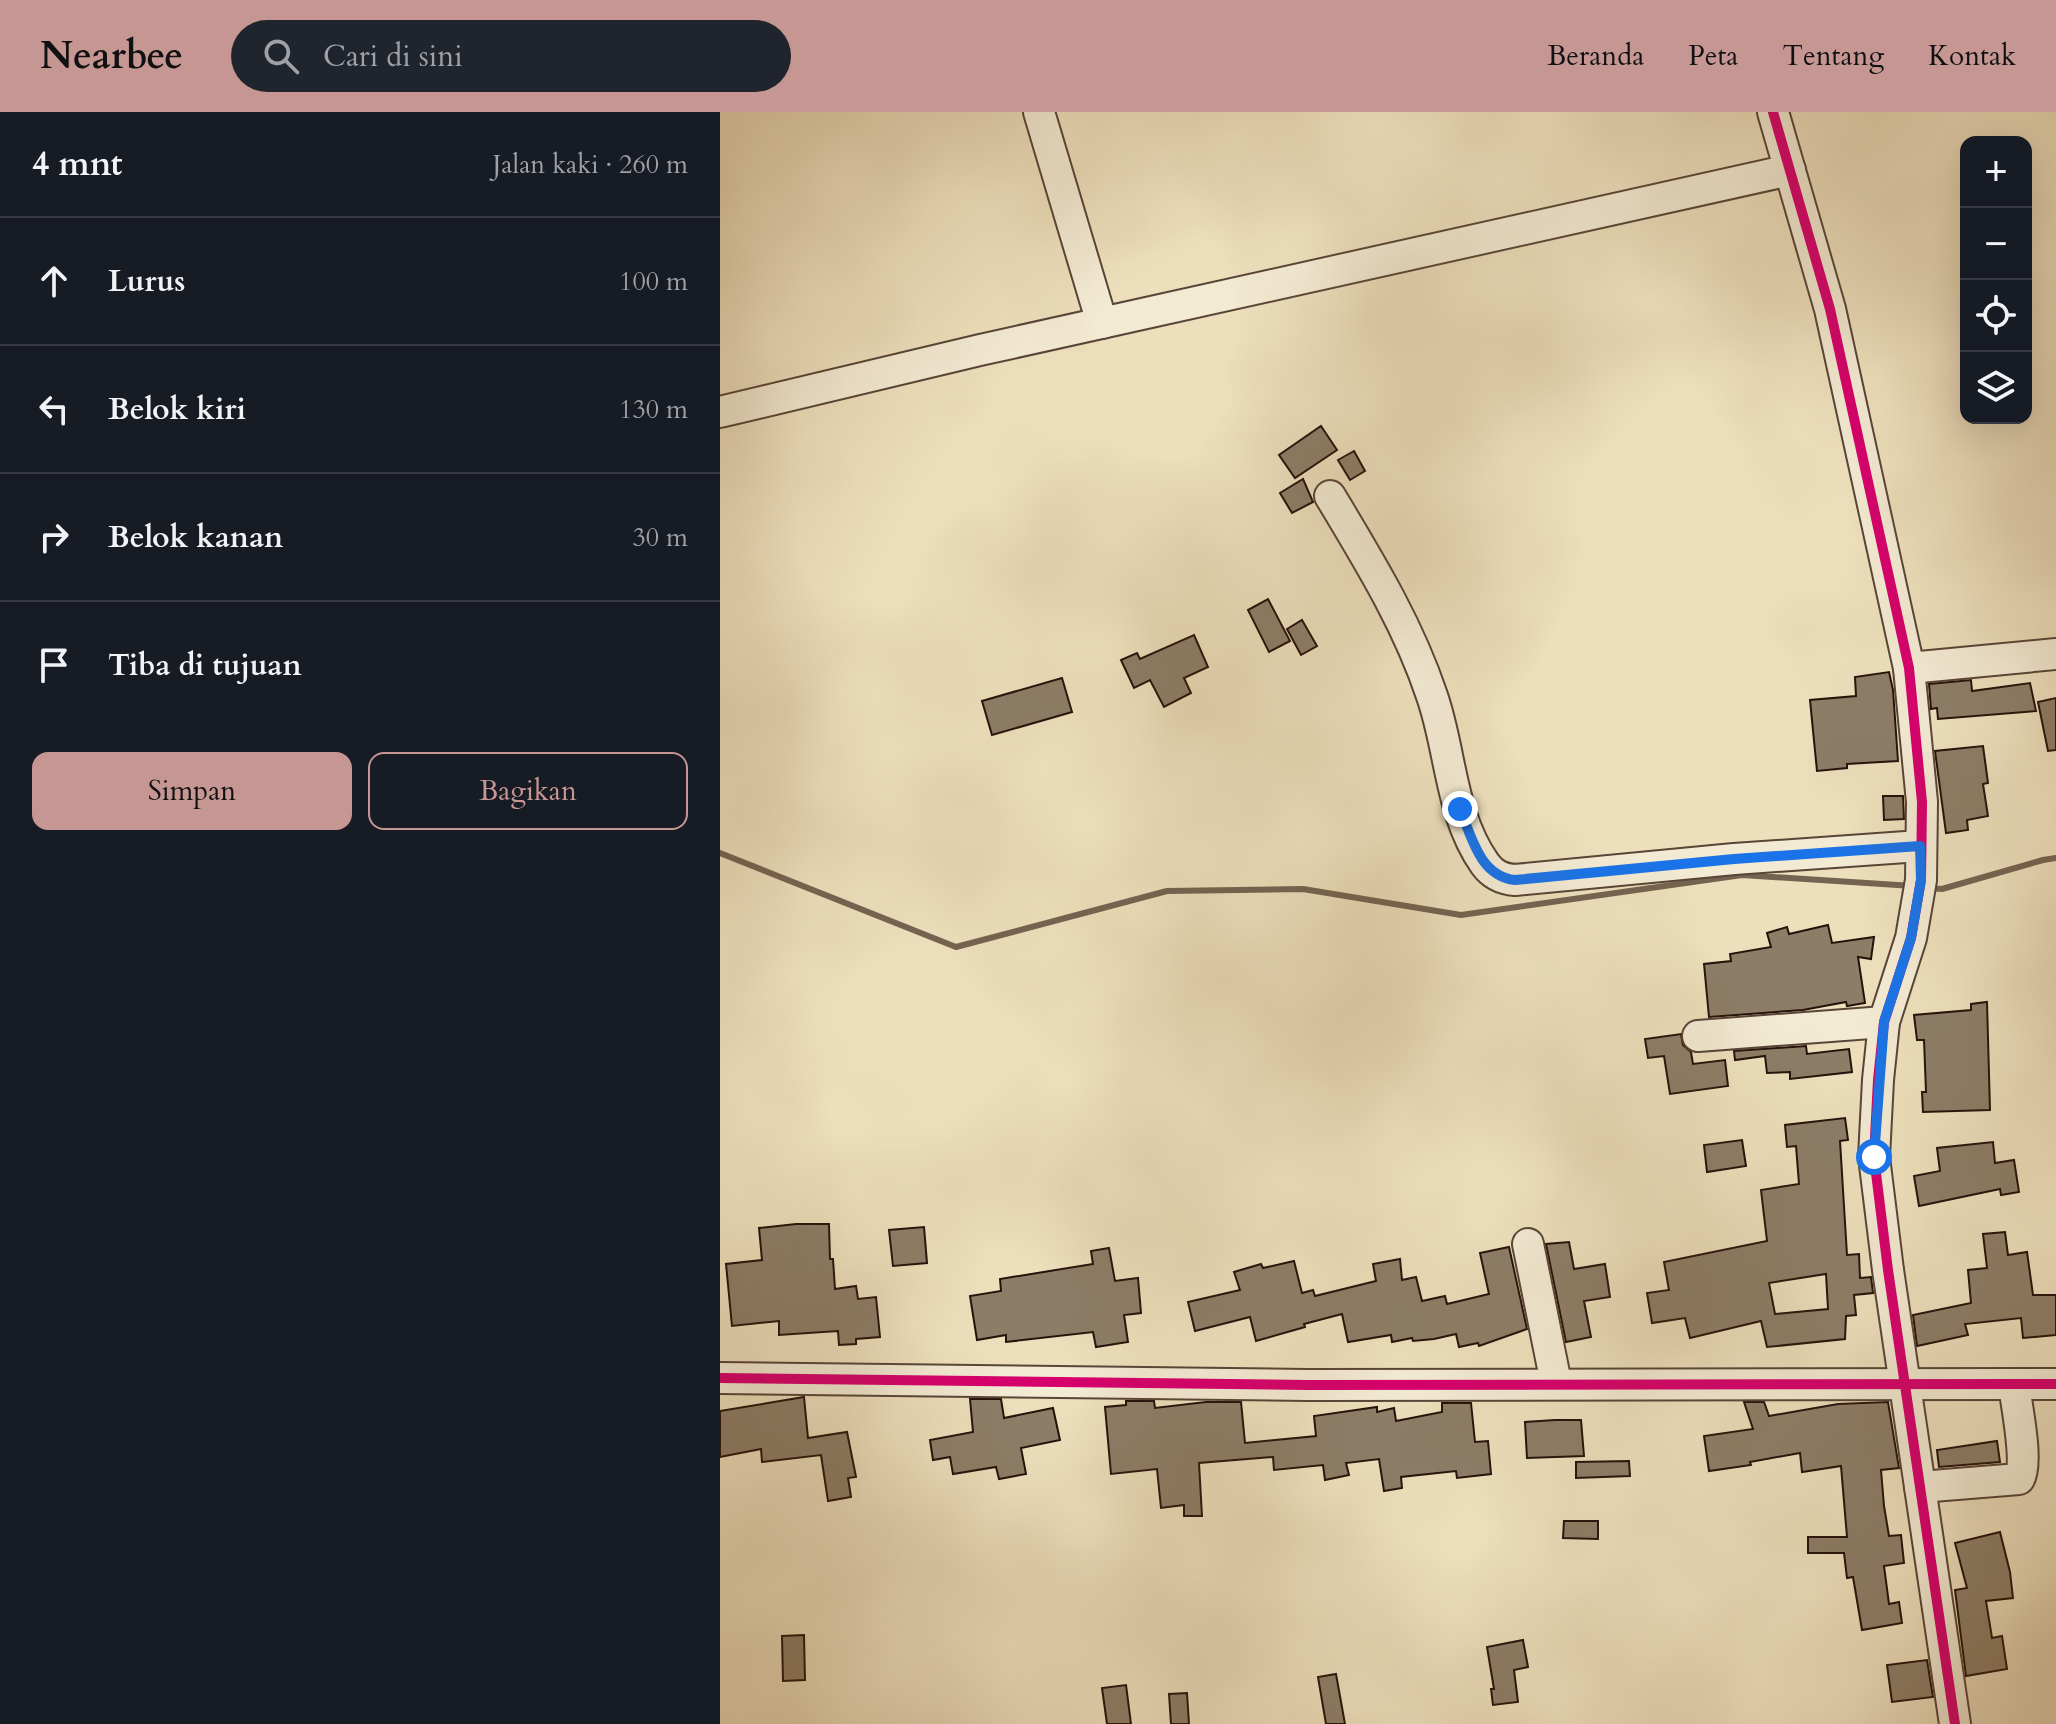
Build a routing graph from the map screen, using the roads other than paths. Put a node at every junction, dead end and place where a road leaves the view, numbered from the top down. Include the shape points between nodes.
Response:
1 (1039, 112) edge
2 (1773, 112) edge
3 (1790, 170) junction
4 (1102, 323) junction
5 (720, 412) edge
6 (1330, 496) dead end
7 (2056, 654) edge
8 (1909, 668) junction
9 (1920, 846) junction
10 (1884, 1022) junction
11 (1698, 1036) dead end
12 (1528, 1244) dead end
13 (720, 1378) edge
14 (1905, 1382) junction
15 (1556, 1383) junction
16 (2014, 1384) junction
17 (2056, 1384) edge
18 (1920, 1487) junction
19 (1955, 1724) edge

1 - 4 street
2 - 3 street
3 - 4 street
3 - 8 street via 1830,309
4 - 5 street
6 - 9 street via 1396,607 1433,698 1460,809 1484,863 1502,878
7 - 8 street
8 - 9 street via 1922,802
9 - 10 street via 1919,889 1907,953
10 - 11 street
10 - 14 street via 1874,1157
12 - 15 street
13 - 15 street
14 - 15 street
14 - 16 street
14 - 18 street
16 - 17 street
16 - 18 street via 2019,1479
18 - 19 street

